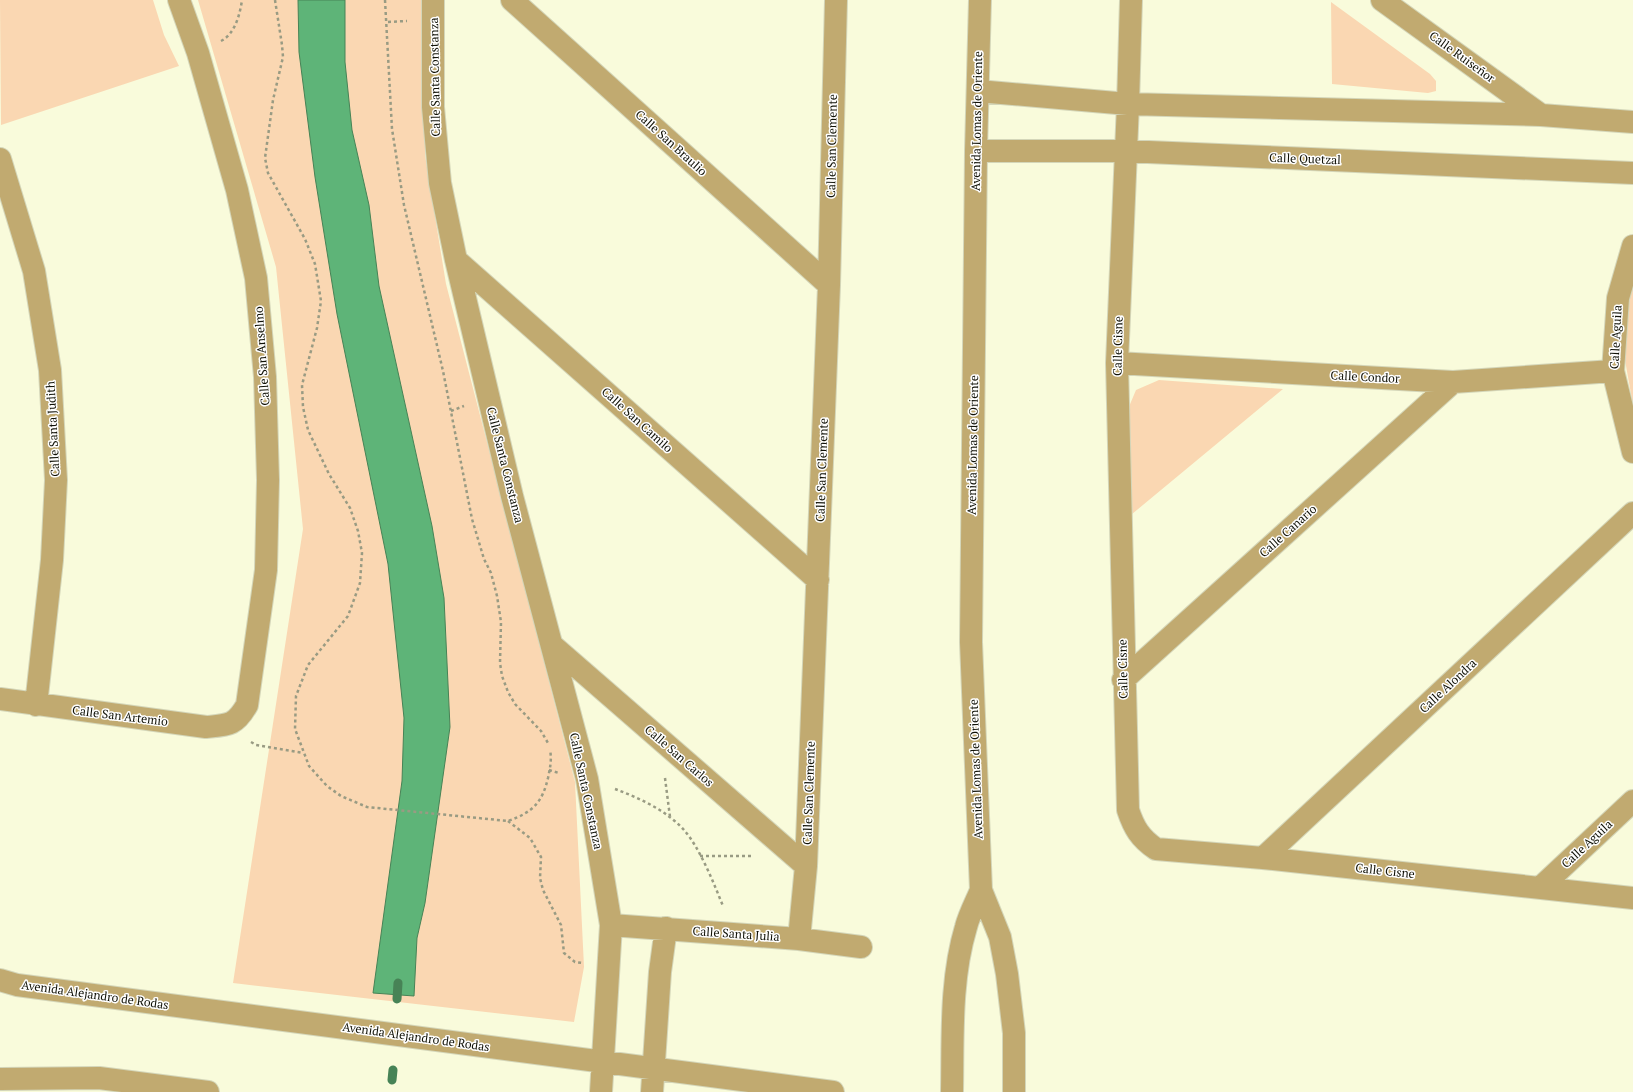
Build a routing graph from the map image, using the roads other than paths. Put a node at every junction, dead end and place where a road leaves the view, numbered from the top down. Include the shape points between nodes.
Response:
1 (179, 0) edge
2 (434, 0) edge
3 (512, 0) edge
4 (980, 0) edge
5 (1131, 0) edge
6 (1382, 0) edge
7 (834, 2) edge
8 (978, 91) junction
9 (1128, 104) junction
10 (1541, 115) junction
11 (1633, 122) edge
12 (976, 151) junction
13 (1125, 151) junction
14 (0, 159) edge
15 (1633, 173) edge
16 (1633, 246) edge
17 (456, 260) junction
18 (829, 285) junction
19 (1117, 364) junction
20 (1612, 371) junction
21 (1453, 382) junction
22 (1633, 452) edge
23 (1633, 513) edge
24 (818, 580) junction
25 (553, 646) junction
26 (1124, 680) junction
27 (0, 699) edge
28 (36, 705) junction
29 (239, 719) joint
30 (1633, 801) edge
31 (1263, 858) junction
32 (806, 866) junction
33 (1541, 887) junction
34 (981, 890) junction
35 (1633, 898) edge
36 (611, 925) junction
37 (666, 928) junction
38 (799, 939) junction
39 (861, 947) dead end
40 (0, 980) edge
41 (603, 1062) junction
42 (654, 1069) junction
43 (0, 1079) edge
44 (208, 1092) edge
45 (601, 1092) edge
46 (652, 1092) edge
47 (832, 1092) edge
48 (952, 1092) edge
49 (1014, 1092) edge

1 - 29 street, Calle San Anselmo via 198,53 236,190 256,278 265,377 268,480 266,570 247,705
2 - 17 street, Calle Santa Constanza via 434,122 440,183
3 - 18 street, Calle San Braulio
4 - 8 street, Avenida Lomas de Oriente
5 - 9 street, Calle Cisne
6 - 10 street, Calle Ruiseñor
7 - 18 street, Calle San Clemente
8 - 9 street
8 - 12 street, Avenida Lomas de Oriente
9 - 10 street
9 - 13 street, Calle Cisne
10 - 11 street
12 - 13 street, Calle Quetzal
12 - 34 street, Avenida Lomas de Oriente via 971,642
13 - 15 street, Calle Quetzal
13 - 19 street, Calle Cisne
14 - 28 street, Calle Santa Judith via 34,272 50,370 56,487 52,560
16 - 20 street, Calle Aguila via 1618,298
17 - 24 street, Calle San Camilo
17 - 25 street, Calle Santa Constanza via 512,496
18 - 24 street, Calle San Clemente
19 - 21 street, Calle Condor
19 - 26 street, Calle Cisne
20 - 21 street, Calle Condor
20 - 22 street, Calle Aguila
21 - 26 street, Calle Canario
23 - 31 street, Calle Alondra
24 - 32 street, Calle San Clemente
25 - 32 street, Calle San Carlos
25 - 36 street, Calle Santa Constanza via 587,779
26 - 31 street, Calle Cisne via 1128,810 1133,826 1143,840 1156,849
27 - 28 street, Calle San Artemio
28 - 29 street, Calle San Artemio via 206,727 226,725
30 - 33 street, Calle Aguila
31 - 33 street, Calle Cisne
32 - 38 street, Calle San Clemente
33 - 35 street, Calle Cisne
34 - 48 street, Avenida Lomas de Oriente via 966,927 958,961 954,1003
34 - 49 street, Avenida Lomas de Oriente via 1000,937 1008,974 1014,1033
36 - 37 street, Calle Santa Julia
36 - 41 street, Calle Santa Constanza
37 - 38 street, Calle Santa Julia
37 - 42 street via 660,972
38 - 39 street, Calle Santa Julia
40 - 41 street, Avenida Alejandro de Rodas via 17,985
41 - 42 street, Avenida Alejandro de Rodas
41 - 45 street, Calle Santa Constanza
42 - 46 street
42 - 47 street, Avenida Alejandro de Rodas
43 - 44 street via 99,1078

